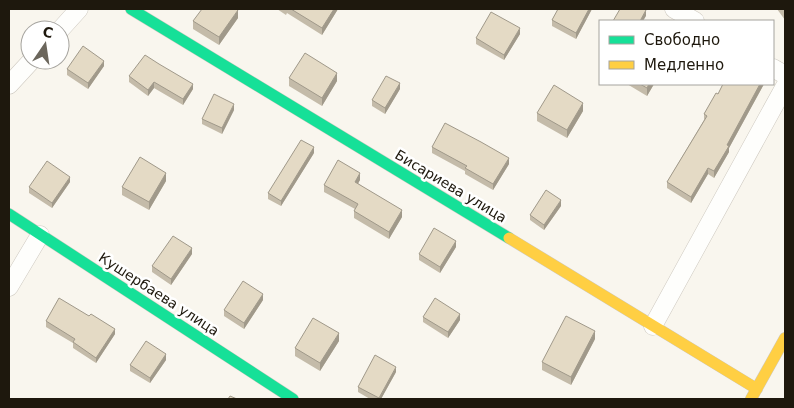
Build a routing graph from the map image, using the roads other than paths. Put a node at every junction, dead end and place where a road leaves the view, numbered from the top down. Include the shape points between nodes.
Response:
1 (80, 9) edge
2 (131, 9) edge
3 (674, 9) edge
4 (70, 20) edge
5 (693, 20) edge
6 (774, 69) edge
7 (23, 70) edge
8 (785, 75) edge
9 (9, 85) edge
10 (785, 86) edge
11 (9, 214) edge
12 (40, 235) junction
13 (9, 287) edge
14 (653, 326) junction
15 (785, 338) edge
16 (754, 394) edge
17 (293, 399) edge

1 - 4 street
2 - 14 street, Бисариева улица
3 - 5 street
6 - 8 street
7 - 9 street
10 - 14 street
11 - 12 street, Кушербаева улица
12 - 13 street
12 - 17 street, Кушербаева улица
14 - 16 street, Бисариева улица
15 - 16 street

